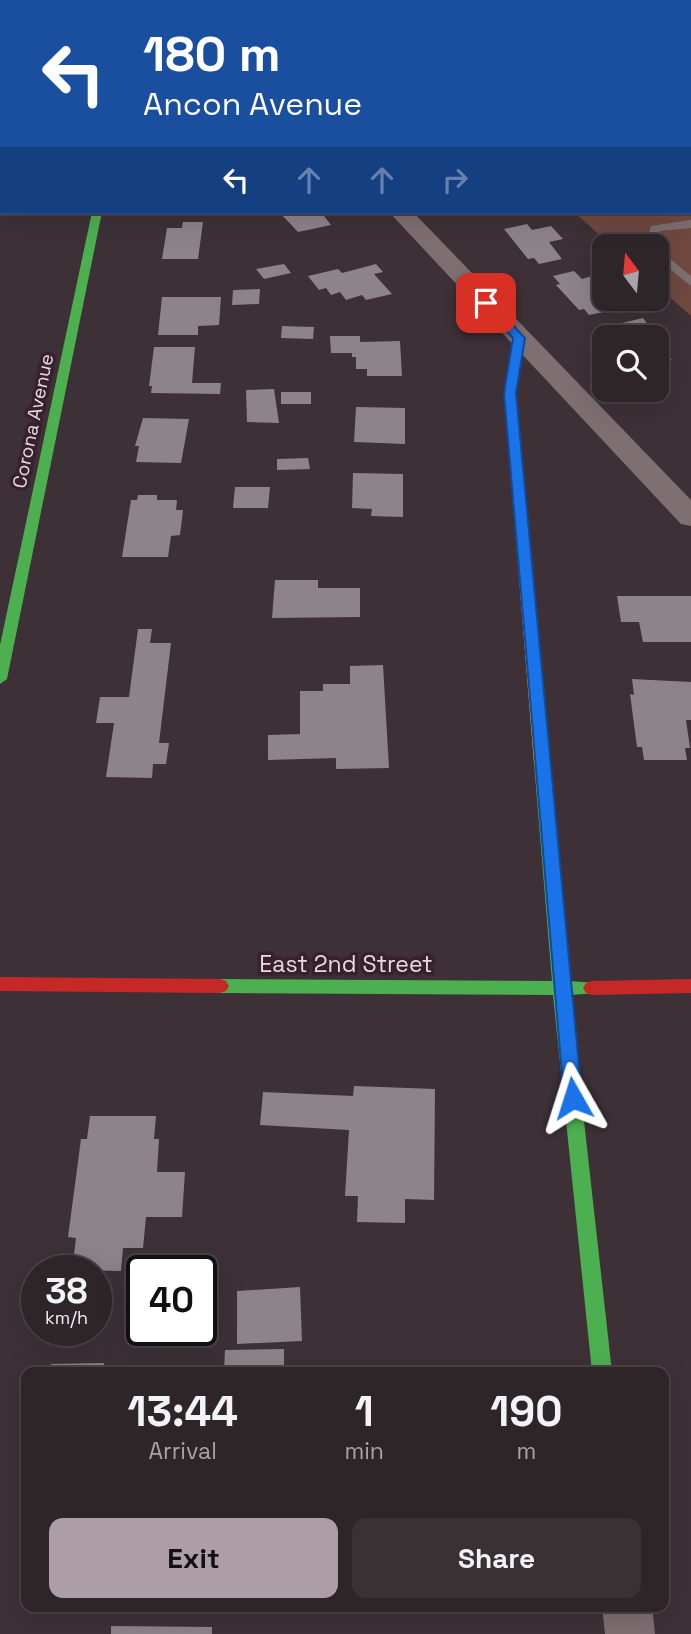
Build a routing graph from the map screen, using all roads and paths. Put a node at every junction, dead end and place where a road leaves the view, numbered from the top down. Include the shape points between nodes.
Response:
1 (97, 214) edge
2 (402, 214) edge
3 (691, 224) edge
4 (654, 234) edge
5 (669, 263) edge
6 (691, 282) edge
7 (519, 338) junction
8 (691, 517) edge
9 (0, 680) edge
10 (0, 984) edge
11 (691, 986) edge
12 (561, 989) junction
13 (601, 1367) edge
14 (628, 1612) edge
15 (630, 1634) edge

1 - 9 street, Corona Avenue
2 - 7 street
3 - 4 lane via 655,228
5 - 6 lane
7 - 8 street
7 - 12 street via 510,393
10 - 12 street, East 2nd Street
11 - 12 street, East 2nd Street
12 - 13 street
14 - 15 street

